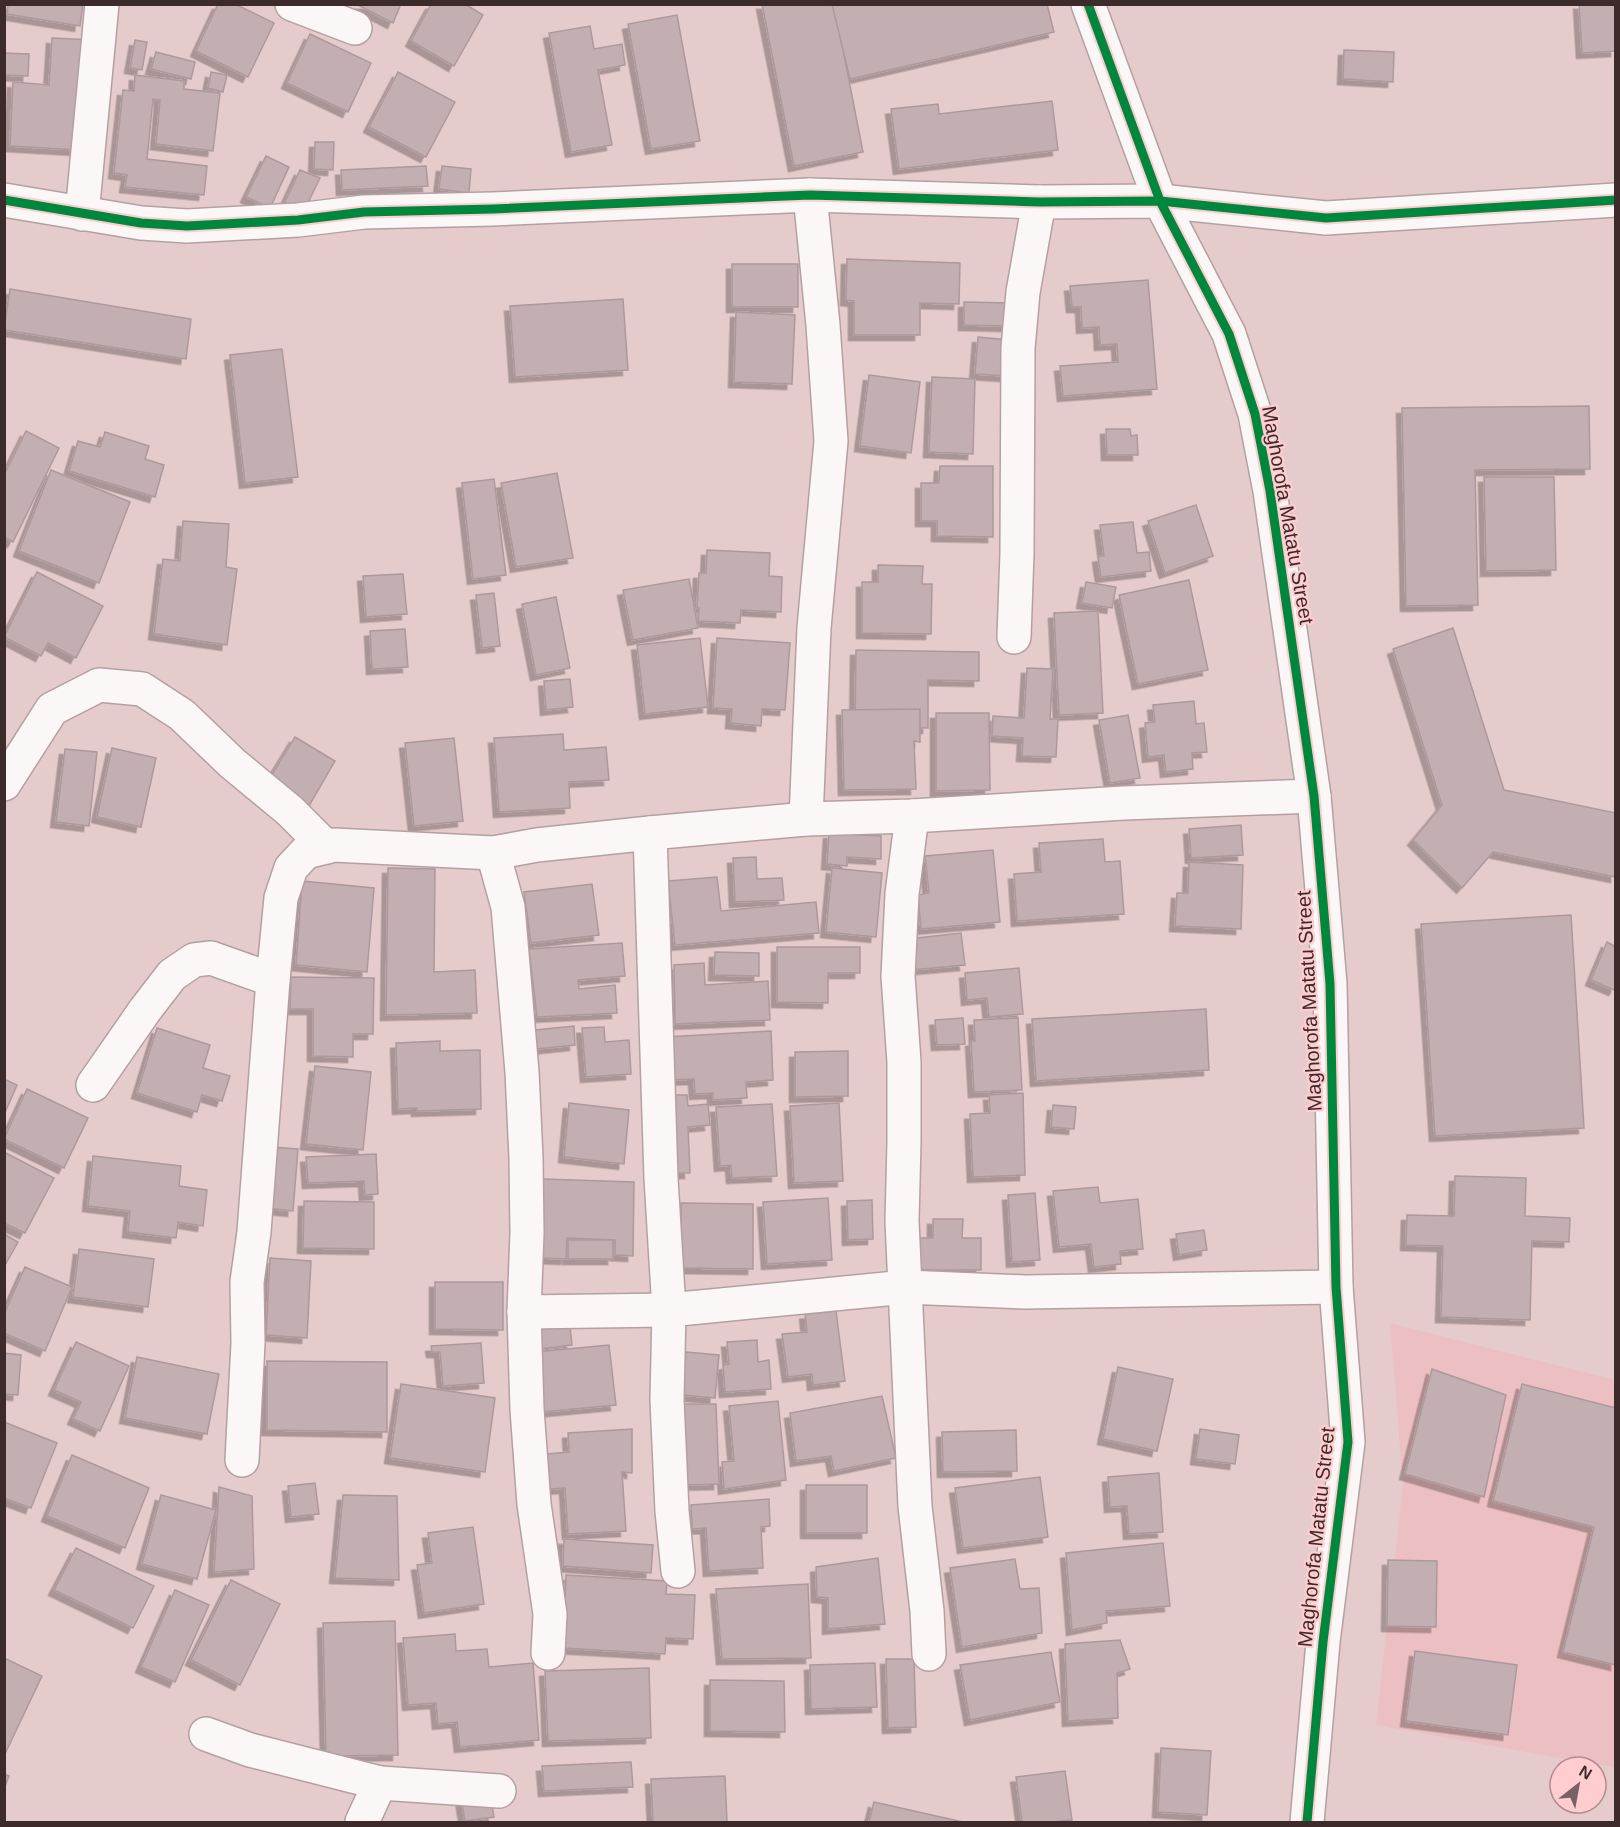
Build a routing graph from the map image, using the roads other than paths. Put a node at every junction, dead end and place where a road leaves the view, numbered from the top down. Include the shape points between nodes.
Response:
1 (102, 4) edge
2 (292, 4) edge
3 (1088, 4) edge
4 (355, 28) dead end
5 (810, 195) junction
6 (4, 200) edge
7 (1616, 200) edge
8 (1160, 201) junction
9 (1039, 202) junction
10 (82, 214) junction
11 (1014, 637) dead end
12 (4, 784) edge
13 (1314, 796) junction
14 (912, 816) junction
15 (806, 819) junction
16 (650, 833) junction
17 (326, 847) junction
18 (493, 853) junction
19 (273, 980) junction
20 (93, 1086) dead end
21 (906, 1287) junction
22 (1336, 1287) junction
23 (669, 1310) junction
24 (524, 1312) junction
25 (242, 1460) dead end
26 (678, 1571) dead end
27 (548, 1653) dead end
28 (929, 1654) dead end
29 (206, 1734) dead end
30 (380, 1784) junction
31 (499, 1791) dead end
32 (362, 1822) edge
33 (1307, 1822) edge

1 - 10 street
2 - 4 street
3 - 8 street, Maghorofa Matatu Street
5 - 9 street
5 - 10 street via 364,212 187,226 141,224
5 - 15 street via 831,441 814,628
6 - 10 street
7 - 8 street via 1326,218
8 - 9 street
8 - 13 street, Maghorofa Matatu Street via 1229,334 1255,414 1270,491
9 - 11 street via 1023,292 1018,348
12 - 17 street via 52,709 99,686 142,688 182,715
13 - 14 street
13 - 22 street, Maghorofa Matatu Street via 1330,984
14 - 15 street
14 - 21 street via 902,894 898,976 904,1062 902,1221
15 - 16 street
16 - 18 street
16 - 23 street
17 - 18 street
17 - 19 street via 306,852 291,868 281,898
18 - 24 street via 508,907 522,1072 527,1212
19 - 20 street via 211,958 195,960 172,975
19 - 25 street via 247,1282
21 - 22 street via 1025,1292
21 - 23 street
21 - 28 street via 915,1506
22 - 33 street, Maghorofa Matatu Street via 1348,1442 1323,1642
23 - 24 street
23 - 26 street via 667,1400
24 - 27 street via 534,1504 550,1614
29 - 30 street via 250,1750
30 - 31 street
30 - 32 street

